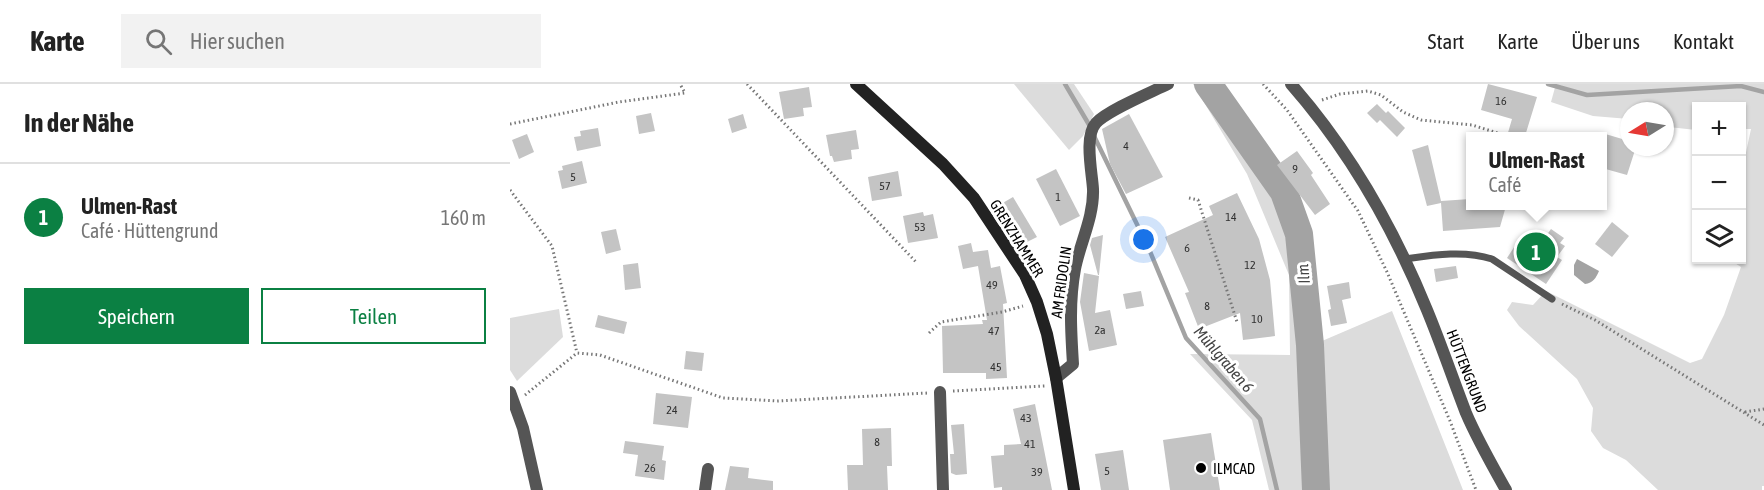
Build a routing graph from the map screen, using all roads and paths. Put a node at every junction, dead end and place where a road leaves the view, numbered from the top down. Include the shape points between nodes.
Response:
1 (680, 84) edge
2 (747, 84) edge
3 (856, 84) edge
4 (1168, 84) edge
5 (1263, 84) edge
6 (1291, 84) edge
7 (1310, 106) junction
8 (510, 124) edge
9 (1495, 132) edge
10 (510, 190) edge
11 (1189, 198) dead end
12 (1405, 259) junction
13 (916, 262) dead end
14 (1552, 299) joint
15 (1037, 302) junction
16 (1237, 322) dead end
17 (929, 333) dead end
18 (577, 353) junction
19 (1056, 378) junction
20 (940, 392) junction
21 (512, 397) edge
22 (1764, 409) edge
23 (1743, 412) junction
24 (1764, 425) edge
25 (708, 469) dead end
26 (537, 490) edge
27 (705, 490) edge
28 (942, 490) edge
29 (1074, 490) edge
30 (1476, 490) edge
31 (1506, 490) edge

1 - 8 path via 685,93
2 - 13 path
3 - 15 main road, GRENZHAMMER via 974,198 1012,253
4 - 19 street, AM FRIDOLIN via 1096,123 1090,135 1093,206 1072,290 1073,364
5 - 30 path via 1287,111 1358,211
6 - 7 street, HÜTTENGRUND
7 - 9 path via 1340,94 1368,91 1420,120 1472,125
7 - 12 street, HÜTTENGRUND via 1371,196
10 - 18 path via 552,246
11 - 16 path via 1198,200
12 - 14 lane via 1442,254 1484,256
12 - 31 street, HÜTTENGRUND via 1467,415
14 - 23 path via 1595,320
15 - 17 path via 941,322
15 - 19 main road, GRENZHAMMER
18 - 20 path via 600,355 723,398 777,401
18 - 21 path
19 - 20 path via 1044,387
19 - 29 main road, GRENZHAMMER
20 - 28 street
21 - 26 street
22 - 23 path
23 - 24 path
25 - 27 street

